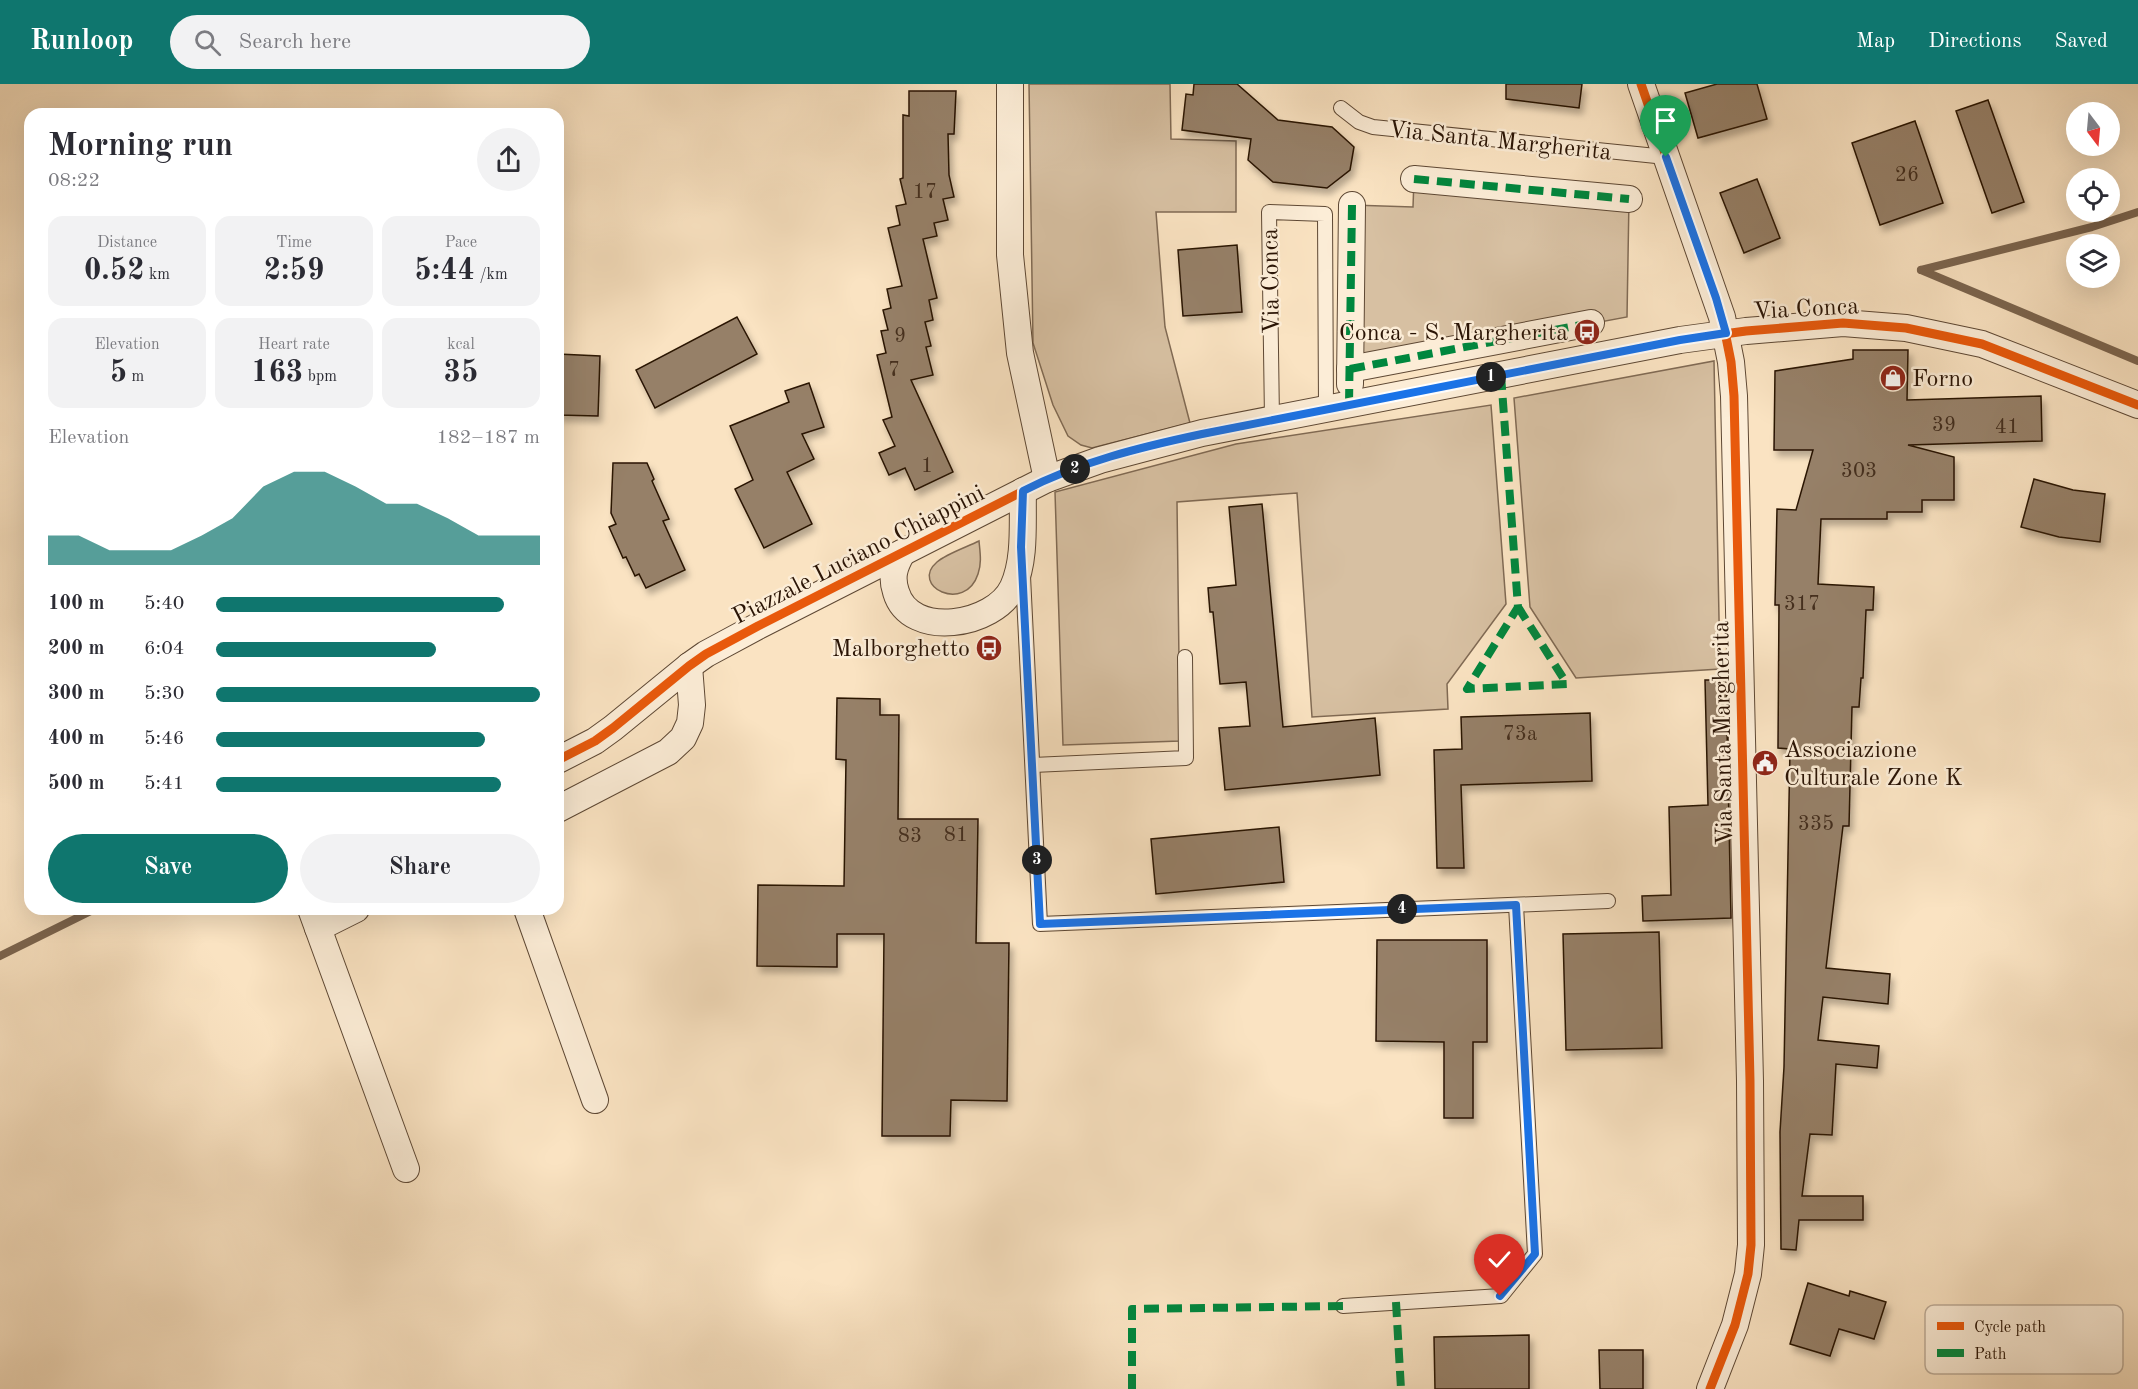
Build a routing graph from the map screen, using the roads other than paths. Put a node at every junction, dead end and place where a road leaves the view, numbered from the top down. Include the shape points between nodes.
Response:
1 (1010, 84) edge
2 (1641, 84) edge
3 (1341, 108) dead end
4 (1666, 157) junction
5 (1414, 179) dead end
6 (1629, 199) dead end
7 (1352, 205) dead end
8 (1591, 323) dead end
9 (1726, 333) junction
10 (1350, 369) junction
11 (2138, 405) edge
12 (1337, 406) junction
13 (1272, 419) junction
14 (1047, 478) junction
15 (1023, 491) junction
16 (1021, 547) junction
17 (902, 553) junction
18 (1185, 657) dead end
19 (689, 666) junction
20 (564, 757) edge
21 (1033, 765) junction
22 (564, 805) edge
23 (1608, 901) dead end
24 (1516, 905) junction
25 (529, 915) edge
26 (314, 918) edge
27 (595, 1100) dead end
28 (406, 1169) dead end
29 (1343, 1305) dead end
30 (1710, 1389) edge

1 - 14 street via 1010,255 1020,353
2 - 4 street, Via Santa Margherita
3 - 4 lane, Via Santa Margherita via 1373,127
4 - 9 street, Via Santa Margherita
5 - 6 street
7 - 10 street
8 - 10 street
9 - 11 street, Via Conca via 1843,323 1933,333 1982,344
9 - 12 street, Via Conca
9 - 30 street, Via Santa Margherita via 1734,396 1751,1245 1735,1325
10 - 12 street
12 - 13 street, Via Conca
12 - 13 lane, Via Conca via 1325,214 1269,212
13 - 14 street, Via Conca via 1150,445
14 - 15 street, Piazzale Luciano Chiappini
15 - 16 street, Piazzale Luciano Chiappini
15 - 17 street, Piazzale Luciano Chiappini
16 - 17 street, Piazzale Luciano Chiappini via 1013,588 1003,603 986,613 948,623 928,621 909,613 898,599 892,580
16 - 21 lane
17 - 19 street, Piazzale Luciano Chiappini
18 - 21 lane via 1186,758
19 - 20 street, Piazzale Luciano Chiappini via 613,728
19 - 22 street via 692,705 683,738 668,752
21 - 24 lane via 1040,924
23 - 24 lane
24 - 29 lane via 1535,1254 1500,1296
25 - 27 street
26 - 28 street

